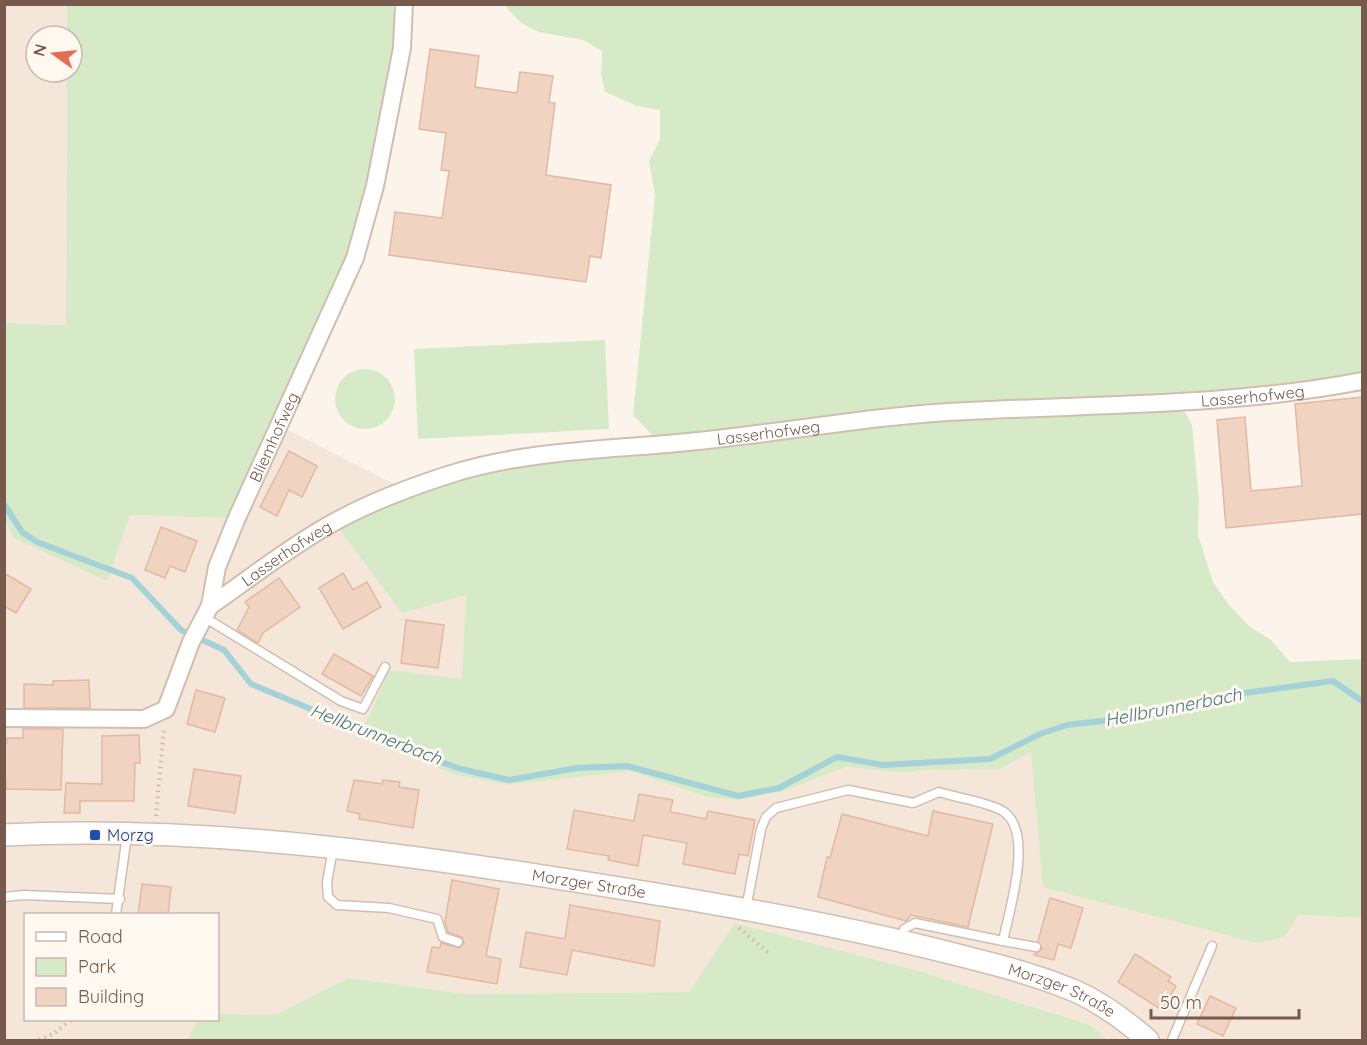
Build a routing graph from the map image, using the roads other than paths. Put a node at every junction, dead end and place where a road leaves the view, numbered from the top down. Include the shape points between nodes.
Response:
1 (404, 4) edge
2 (1362, 381) edge
3 (201, 623) junction
4 (385, 667) dead end
5 (4, 718) edge
6 (4, 835) edge
7 (127, 835) junction
8 (333, 849) junction
9 (4, 897) edge
10 (120, 898) junction
11 (116, 913) edge
12 (742, 918) junction
13 (900, 941) junction
14 (1003, 941) junction
15 (458, 942) dead end
16 (1212, 946) dead end
17 (1036, 947) dead end
18 (1148, 1041) edge
19 (1172, 1041) edge

1 - 3 street, Bliemhofweg via 402,48 375,186 355,258 236,520
2 - 3 street, Lasserhofweg via 1303,392 1218,400 877,417 498,463 413,487 329,525
3 - 4 lane via 363,709
3 - 5 street, Bliemhofweg via 166,709 144,719
6 - 7 street, Morzger Straße
7 - 8 street, Morzger Straße
7 - 10 lane
8 - 12 street, Morzger Straße via 441,860
8 - 15 lane via 328,897 337,905 388,908 437,919 442,937
9 - 10 lane
10 - 11 lane
12 - 13 street, Morzger Straße
12 - 14 lane via 761,829 776,808 848,790 913,804 939,792 1001,810 1017,829 1018,863
13 - 14 lane via 904,929 915,923
13 - 18 street, Morzger Straße via 1043,979 1077,992 1102,1005
14 - 17 lane
16 - 19 lane

